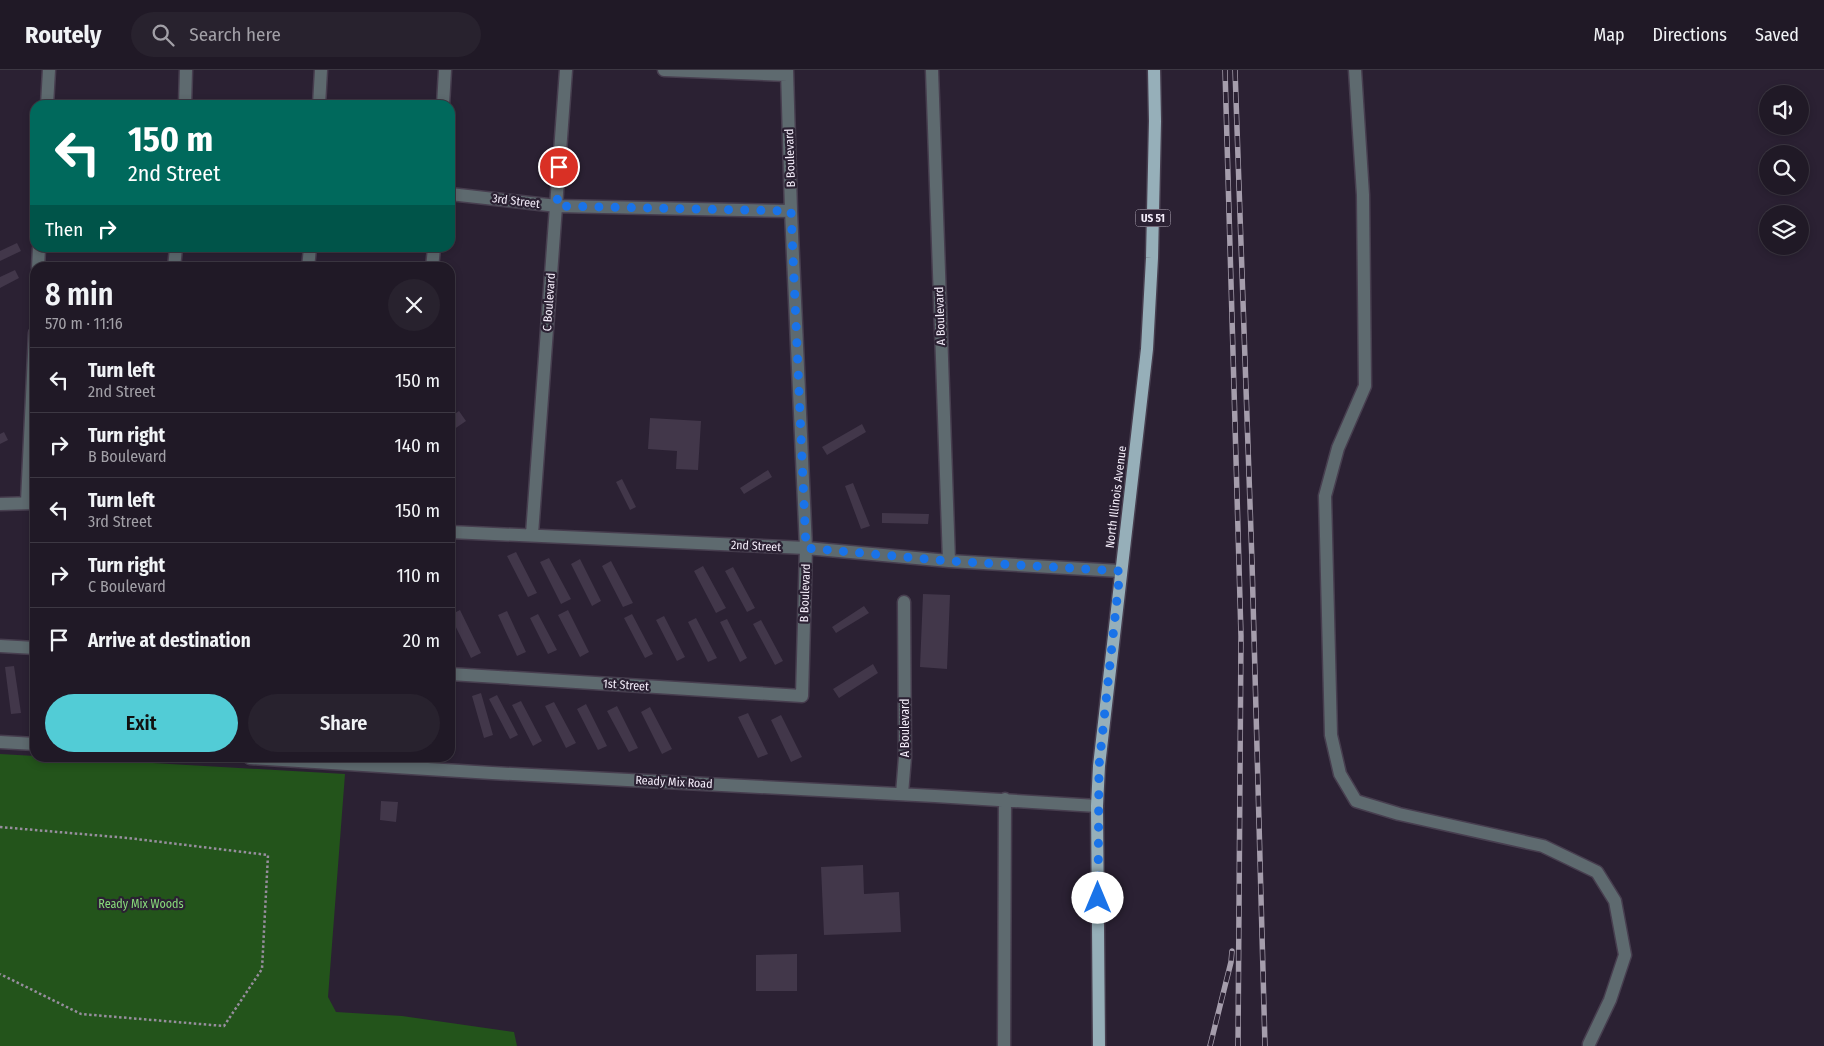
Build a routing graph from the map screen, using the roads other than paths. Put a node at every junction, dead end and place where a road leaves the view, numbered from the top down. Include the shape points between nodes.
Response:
1 (49, 70) edge
2 (186, 70) edge
3 (320, 70) edge
4 (445, 70) edge
5 (566, 70) edge
6 (664, 70) edge
7 (932, 70) edge
8 (1154, 70) edge
9 (1355, 70) edge
10 (787, 73) edge
11 (47, 100) edge
12 (185, 100) edge
13 (319, 100) edge
14 (443, 100) edge
15 (455, 195) edge
16 (557, 206) junction
17 (791, 211) junction
18 (30, 502) edge
19 (0, 504) edge
20 (455, 532) edge
21 (532, 534) junction
22 (806, 548) junction
23 (949, 561) junction
24 (1120, 571) junction
25 (904, 602) dead end
26 (0, 646) edge
27 (30, 648) edge
28 (455, 674) edge
29 (802, 696) joint
30 (0, 742) edge
31 (30, 744) edge
32 (316, 762) edge
33 (902, 794) junction
34 (1005, 800) junction
35 (1097, 806) junction
36 (1589, 1045) edge
37 (1004, 1046) edge
38 (1099, 1046) edge

1 - 11 street
2 - 12 street
3 - 13 street
4 - 14 street
5 - 16 street, C Boulevard
6 - 10 street
7 - 23 street, A Boulevard
8 - 24 main road, North Illinois Avenue / US 51 via 1155,140 1147,349
9 - 36 street via 1363,195 1365,386 1338,448 1325,496 1331,735 1340,774 1356,801 1399,814 1544,846 1597,872 1615,901 1625,955 1610,1000
10 - 17 street, B Boulevard
15 - 16 street, 3rd Street
16 - 17 street, 3rd Street
16 - 21 street, C Boulevard
17 - 22 street, B Boulevard
18 - 19 street
20 - 21 street, 2nd Street
21 - 22 street, 2nd Street
22 - 23 street, 2nd Street
22 - 29 street, B Boulevard
23 - 24 street, 2nd Street
24 - 35 main road, North Illinois Avenue / US 51
25 - 33 street, A Boulevard via 905,757
26 - 27 street
28 - 29 street, 1st Street
30 - 31 street
32 - 33 street, Ready Mix Road
33 - 34 street, Ready Mix Road
34 - 35 street, Ready Mix Road
34 - 37 street
35 - 38 main road, North Illinois Avenue / US 51

